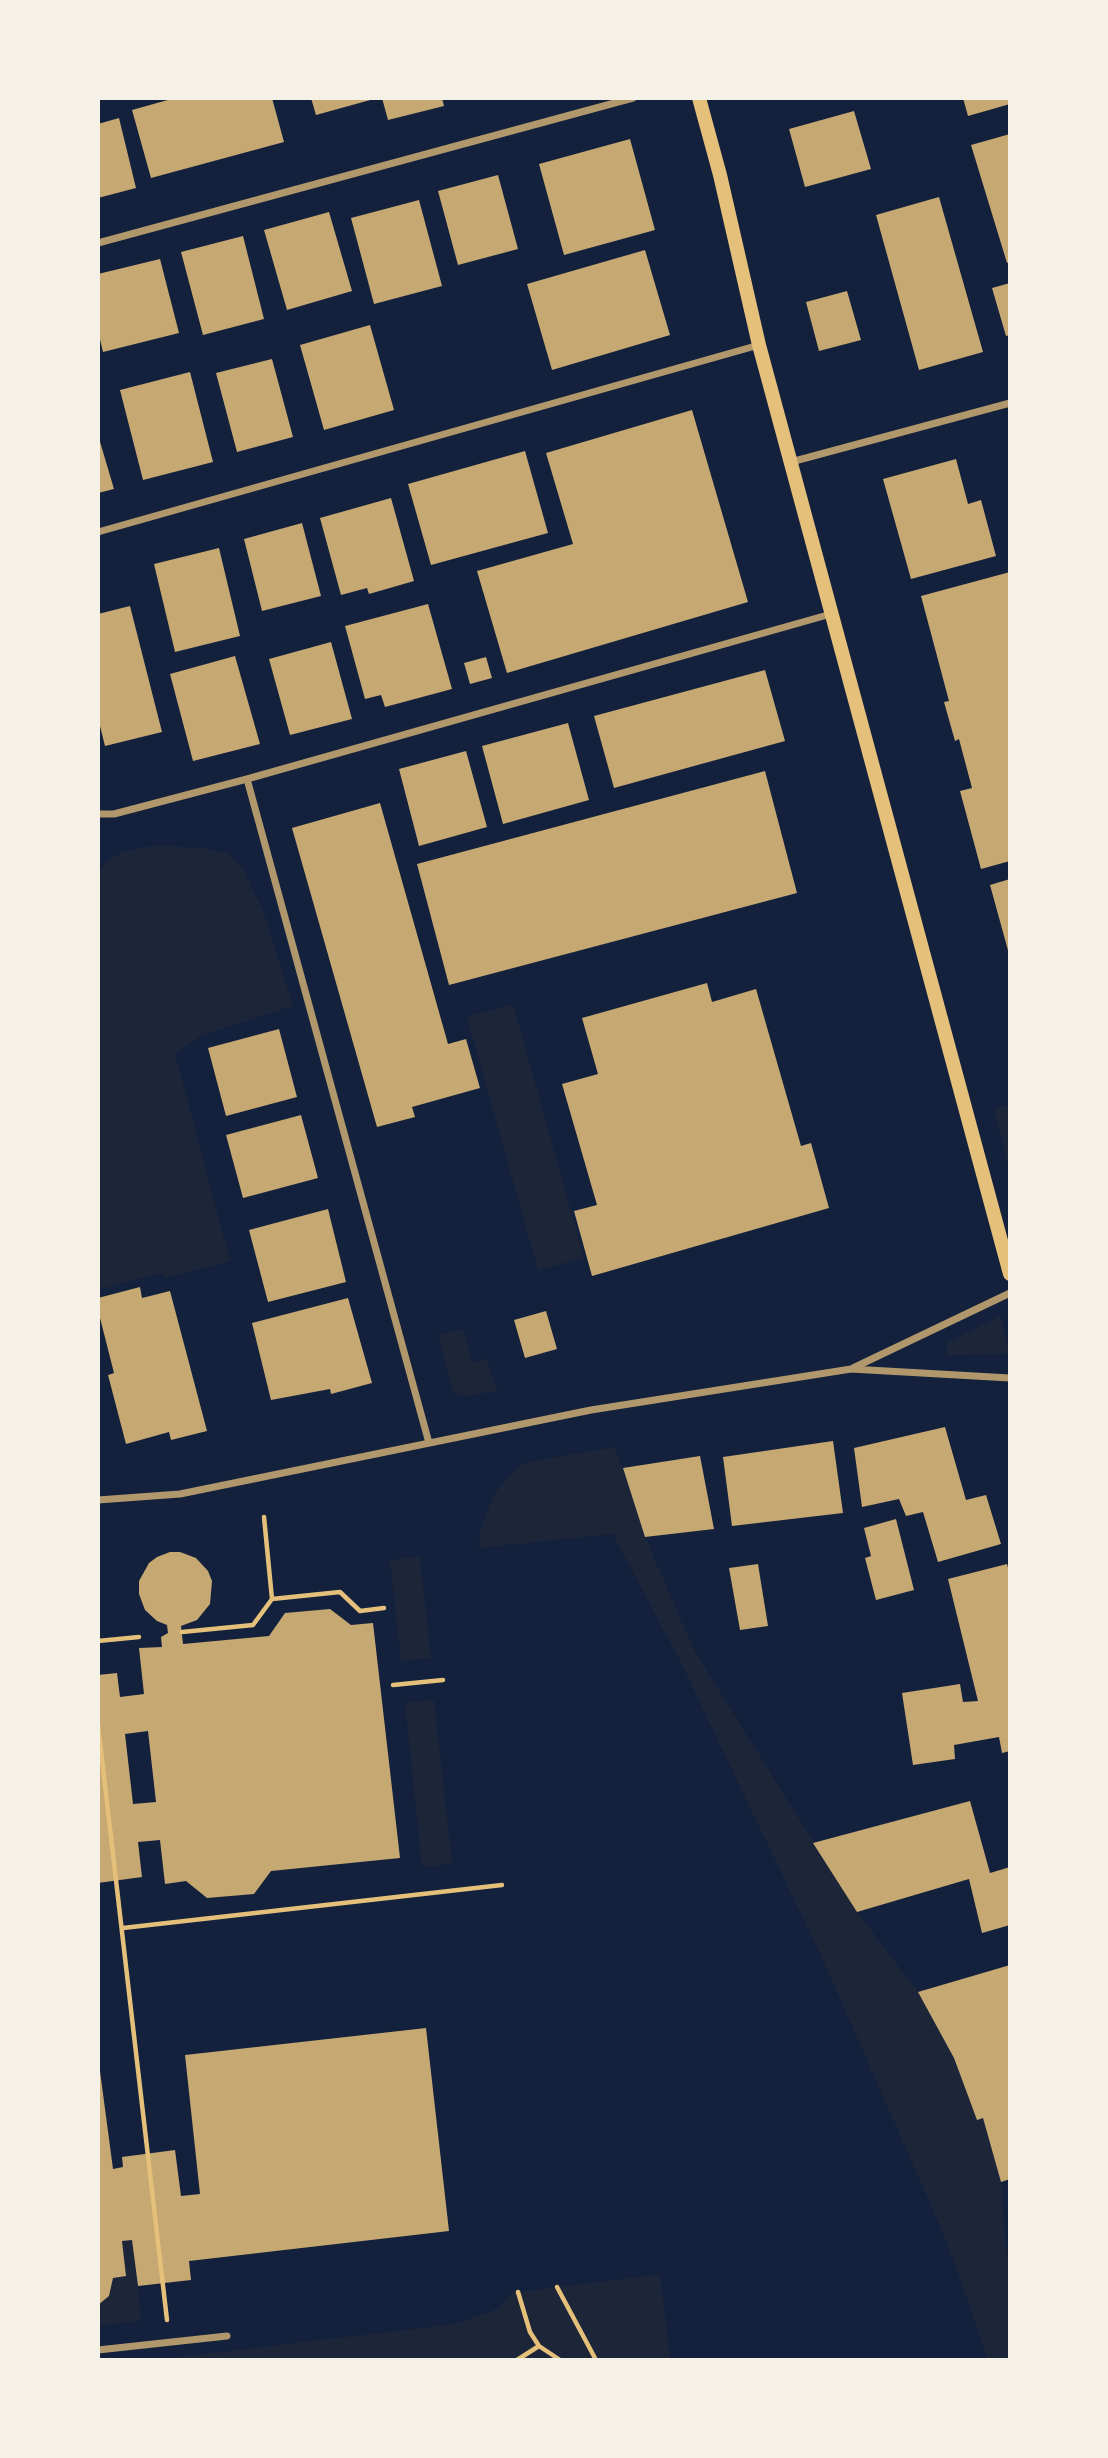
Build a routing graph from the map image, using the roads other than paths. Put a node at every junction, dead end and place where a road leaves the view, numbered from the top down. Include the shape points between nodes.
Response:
1 (633, 98) edge
2 (699, 98) edge
3 (98, 243) edge
4 (759, 345) junction
5 (1010, 402) edge
6 (790, 462) junction
7 (98, 532) edge
8 (832, 614) junction
9 (247, 779) junction
10 (98, 814) edge
11 (1010, 1274) edge
12 (1010, 1293) edge
13 (851, 1369) junction
14 (1010, 1378) edge
15 (429, 1443) junction
16 (98, 1500) edge
17 (227, 2336) dead end
18 (98, 2350) edge

1 - 3 street
2 - 4 main road
4 - 6 main road
4 - 7 street
5 - 6 street
6 - 8 main road
8 - 9 street
8 - 11 main road
9 - 10 street via 114,814
9 - 15 street
12 - 13 street
13 - 14 street
13 - 15 street via 591,1410
15 - 16 street via 180,1494
17 - 18 street

